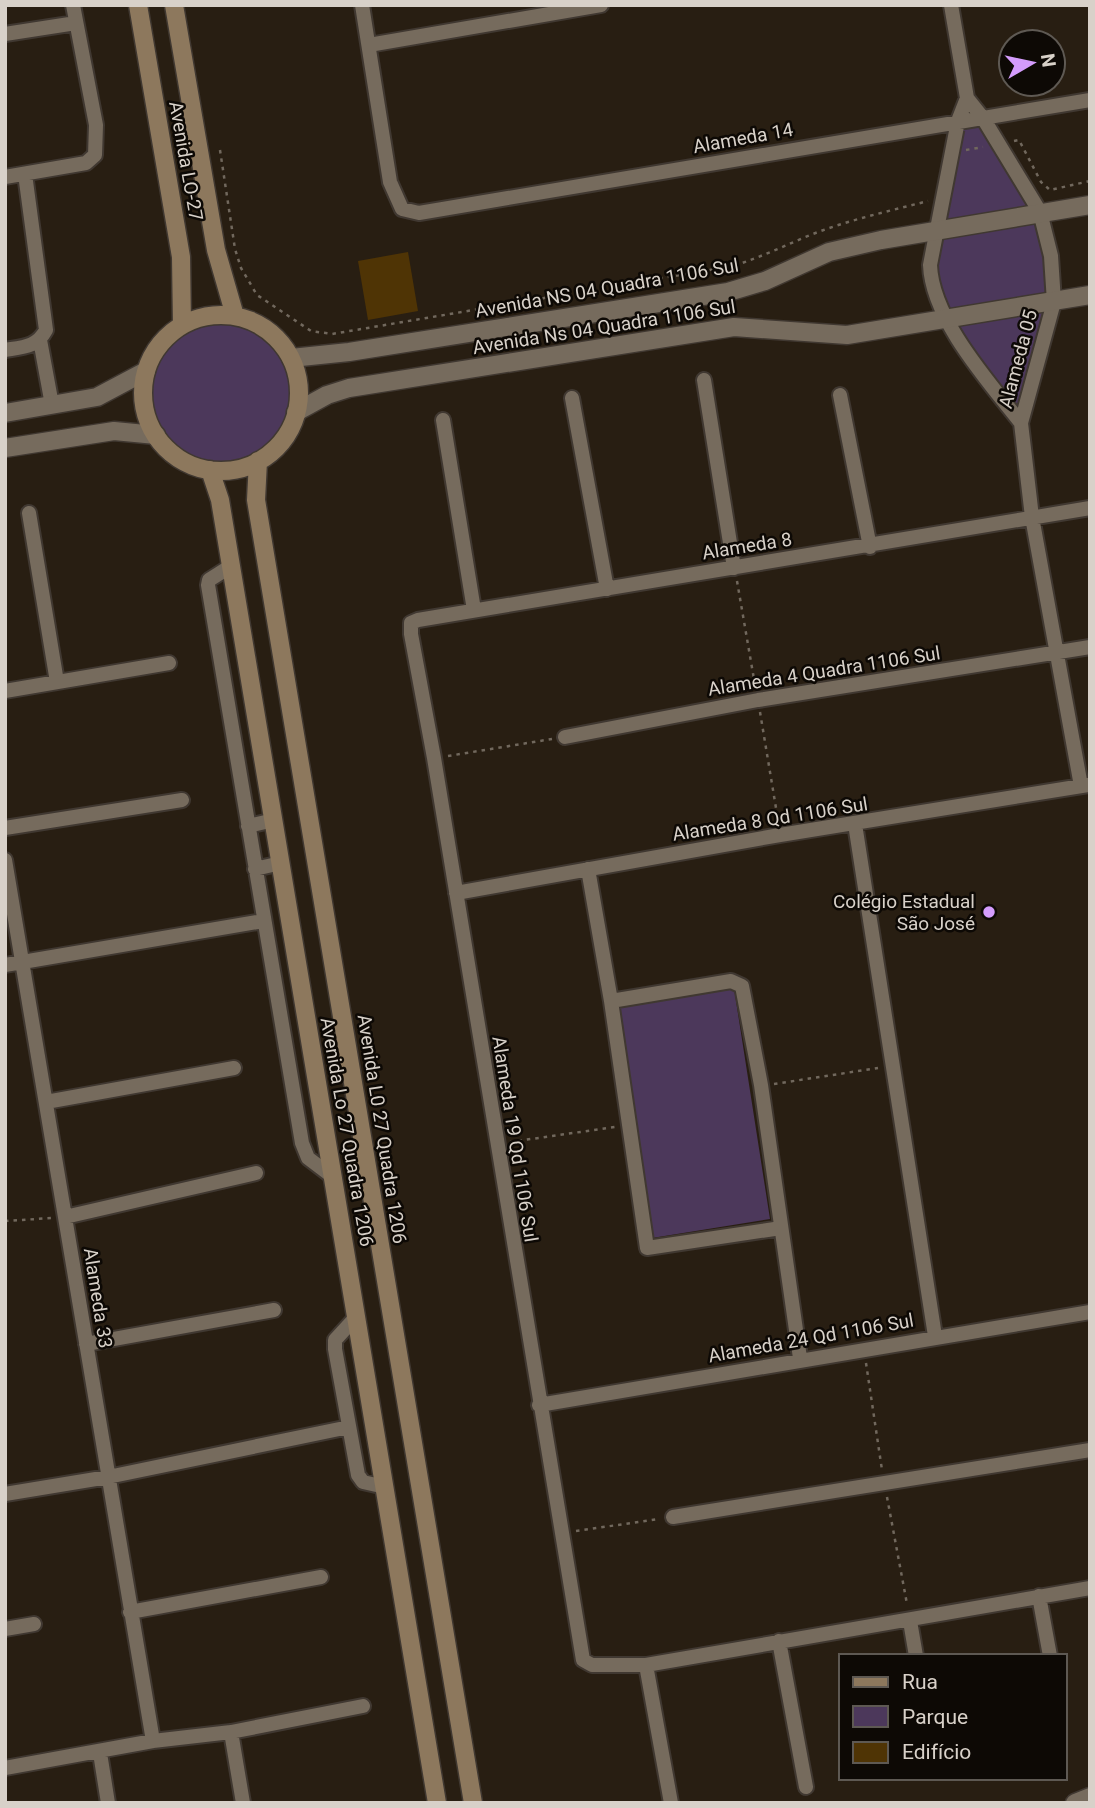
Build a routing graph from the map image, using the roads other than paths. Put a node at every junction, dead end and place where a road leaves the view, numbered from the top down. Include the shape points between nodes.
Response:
1 (74, 5) edge
2 (138, 5) edge
3 (174, 5) edge
4 (362, 5) edge
5 (601, 5) edge
6 (951, 5) edge
7 (76, 23) junction
8 (5, 34) edge
9 (369, 45) junction
10 (967, 98) junction
11 (1090, 100) edge
12 (983, 118) junction
13 (958, 121) junction
14 (26, 174) junction
15 (5, 177) edge
16 (1090, 205) edge
17 (1040, 212) junction
18 (939, 232) junction
19 (1090, 295) edge
20 (1054, 302) junction
21 (235, 316) junction
22 (947, 320) junction
23 (182, 324) junction
24 (40, 340) junction
25 (5, 350) edge
26 (291, 358) junction
27 (146, 371) junction
28 (704, 380) dead end
29 (840, 395) dead end
30 (572, 398) dead end
31 (52, 405) junction
32 (296, 412) junction
33 (5, 413) edge
34 (443, 420) dead end
35 (1021, 423) junction
36 (156, 435) junction
37 (5, 447) edge
38 (258, 461) junction
39 (210, 470) junction
40 (1090, 508) edge
41 (30, 513) dead end
42 (1031, 517) junction
43 (870, 547) junction
44 (231, 566) junction
45 (734, 568) junction
46 (607, 589) junction
47 (474, 610) junction
48 (411, 623) joint
49 (1090, 647) edge
50 (1058, 652) junction
51 (169, 663) dead end
52 (57, 682) junction
53 (5, 691) edge
54 (565, 737) road end
55 (1085, 785) edge
56 (182, 800) dead end
57 (274, 820) junction
58 (855, 824) junction
59 (248, 826) junction
60 (5, 828) edge
61 (5, 860) edge
62 (281, 863) junction
63 (255, 869) junction
64 (588, 869) junction
65 (456, 893) junction
66 (263, 922) junction
67 (21, 962) junction
68 (5, 965) edge
69 (611, 1001) junction
70 (234, 1068) dead end
71 (46, 1102) junction
72 (256, 1173) dead end
73 (334, 1177) junction
74 (65, 1217) junction
75 (781, 1228) junction
76 (274, 1310) dead end
77 (1090, 1312) edge
78 (357, 1316) junction
79 (935, 1336) junction
80 (86, 1344) junction
81 (800, 1358) junction
82 (539, 1405) junction
83 (349, 1427) junction
84 (1090, 1450) edge
85 (108, 1477) junction
86 (384, 1487) junction
87 (5, 1494) edge
88 (673, 1517) road end
89 (321, 1577) dead end
90 (1090, 1588) edge
91 (1039, 1596) junction
92 (130, 1612) junction
93 (910, 1622) junction
94 (34, 1624) dead end
95 (5, 1629) edge
96 (779, 1641) junction
97 (916, 1654) edge
98 (1050, 1654) edge
99 (646, 1665) junction
100 (363, 1706) dead end
101 (231, 1732) junction
102 (153, 1741) junction
103 (100, 1753) junction
104 (5, 1768) edge
105 (806, 1787) dead end
106 (1090, 1797) edge
107 (108, 1803) edge
108 (243, 1803) edge
109 (438, 1803) edge
110 (473, 1803) edge
111 (671, 1803) edge
112 (1075, 1803) edge

1 - 7 street
2 - 23 main road, Avenida LO-27 via 181,257
3 - 21 main road, Avenida LO-27 via 216,250
4 - 9 street
5 - 9 street
6 - 10 street, Alameda 05
7 - 8 street
7 - 14 street via 96,125 94,155 86,163
9 - 13 street, Alameda 14 via 390,182 402,209 419,213
10 - 12 street, Alameda 05
10 - 13 street, Alameda 05
11 - 12 street, Alameda 14
12 - 13 street, Alameda 14
12 - 17 street, Alameda 05
13 - 18 street, Alameda 05
14 - 15 street
14 - 24 street via 46,330
16 - 17 street, Avenida NS 04 Quadra 1106 Sul
17 - 18 street, Avenida NS 04 Quadra 1106 Sul
17 - 20 street, Alameda 05 via 1051,256
18 - 22 street, Alameda 05 via 930,265 931,283
18 - 26 street, Avenida NS 04 Quadra 1106 Sul via 829,252 728,292
19 - 20 street, Avenida Ns 04 Quadra 1106 Sul
20 - 22 street, Avenida Ns 04 Quadra 1106 Sul
20 - 35 street, Alameda 05
21 - 23 main road via 201,317
21 - 26 main road via 262,326
22 - 32 street, Avenida Ns 04 Quadra 1106 Sul via 847,335 734,327 349,388
22 - 35 street, Alameda 05
23 - 27 main road via 154,352
24 - 25 street
24 - 31 street
26 - 32 main road via 299,394
27 - 31 street via 110,393
27 - 36 main road via 144,404
28 - 45 street
29 - 43 street
30 - 46 street
31 - 33 street
32 - 38 main road via 282,441
34 - 47 street
35 - 42 street
36 - 37 street via 114,432
36 - 39 main road via 170,452
38 - 39 main road via 243,468
38 - 110 main road, Avenida L0 27 Quadra 1206 via 256,500
39 - 44 main road, Avenida Lo 27 Quadra 1206
40 - 42 street, Alameda 8
41 - 52 street
42 - 43 street, Alameda 8
42 - 50 street
43 - 45 street, Alameda 8
44 - 57 main road, Avenida Lo 27 Quadra 1206
44 - 59 street via 208,585
45 - 46 street, Alameda 8
46 - 47 street, Alameda 8
47 - 48 street, Alameda 8
48 - 65 street, Alameda 19 Qd 1106 Sul
49 - 50 street, Alameda 4 Quadra 1106 Sul
50 - 54 street, Alameda 4 Quadra 1106 Sul via 758,700
50 - 55 street
51 - 52 street
52 - 53 street
55 - 58 street, Alameda 8 Qd 1106 Sul
56 - 60 street
57 - 59 street
57 - 62 main road, Avenida Lo 27 Quadra 1206
58 - 64 street, Alameda 8 Qd 1106 Sul
58 - 79 street
59 - 63 street
61 - 67 street, Alameda 33
62 - 63 street
62 - 73 main road, Avenida Lo 27 Quadra 1206
63 - 66 street
64 - 65 street, Alameda 8 Qd 1106 Sul
64 - 69 street
65 - 82 street, Alameda 19 Qd 1106 Sul
66 - 67 street
66 - 73 street via 302,1143 308,1158
67 - 68 street
67 - 71 street, Alameda 33
69 - 75 street via 738,982 742,986
69 - 75 street via 647,1248
70 - 71 street
71 - 74 street, Alameda 33
72 - 74 street
73 - 78 main road, Avenida Lo 27 Quadra 1206
74 - 80 street, Alameda 33
75 - 81 street
76 - 80 street
77 - 79 street, Alameda 24 Qd 1106 Sul
78 - 83 street via 335,1340
78 - 86 main road, Avenida Lo 27 Quadra 1206
79 - 81 street, Alameda 24 Qd 1106 Sul
80 - 85 street, Alameda 33
81 - 82 street, Alameda 24 Qd 1106 Sul
82 - 99 street, Alameda 19 Qd 1106 Sul via 583,1661
83 - 85 street
83 - 86 street via 358,1475 363,1482
84 - 88 street
85 - 87 street
85 - 92 street, Alameda 33
86 - 109 main road, Avenida Lo 27 Quadra 1206
89 - 92 street
90 - 91 street
91 - 93 street
91 - 98 street
92 - 102 street, Alameda 33
93 - 96 street
93 - 97 street
94 - 95 street
96 - 99 street
96 - 105 street
99 - 111 street
100 - 101 street
101 - 102 street
101 - 108 street
102 - 103 street
103 - 104 street
103 - 107 street
106 - 112 street

